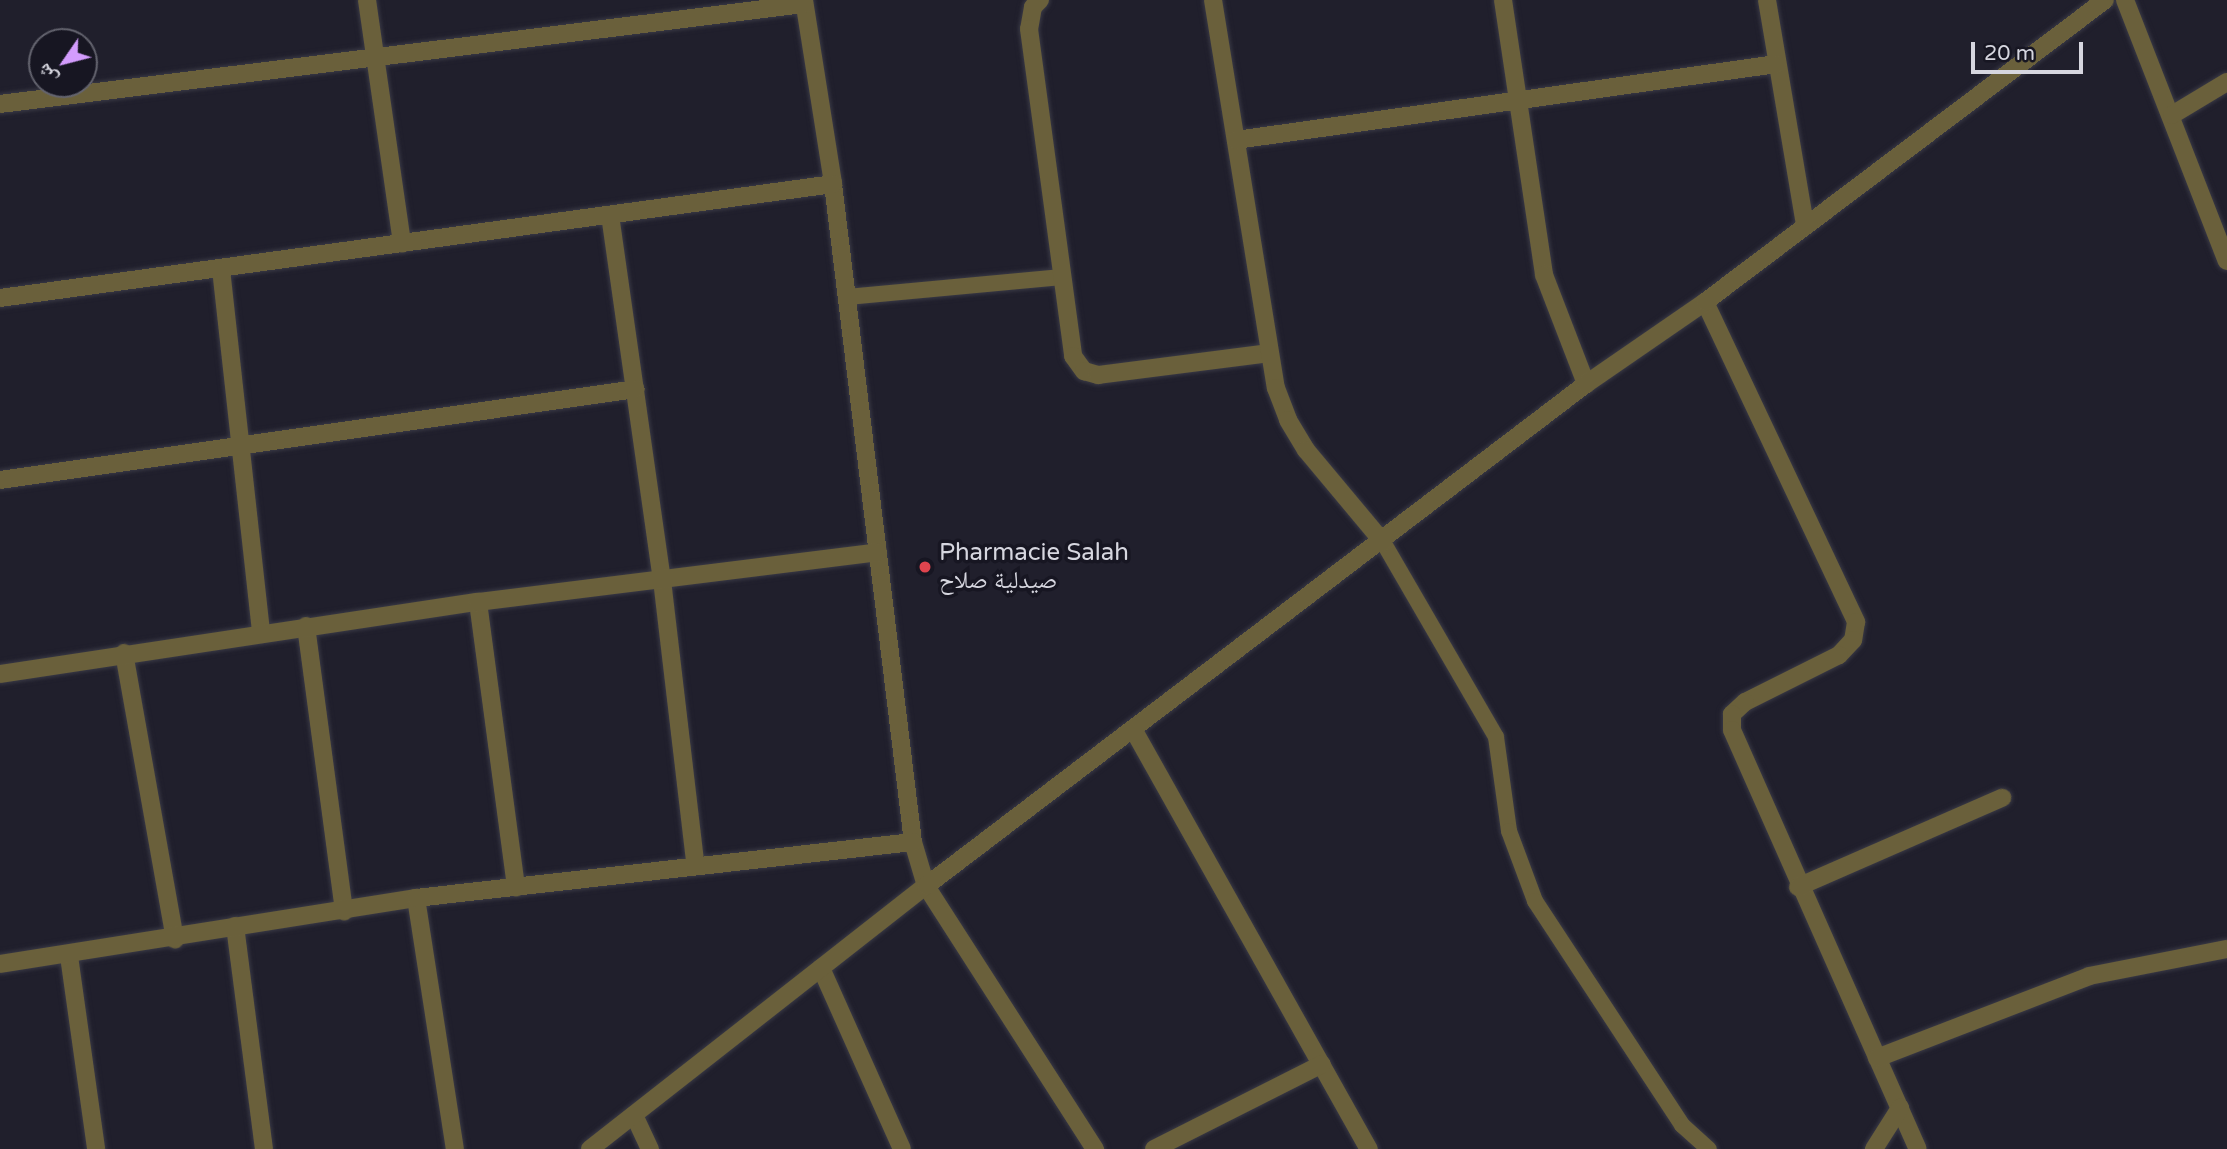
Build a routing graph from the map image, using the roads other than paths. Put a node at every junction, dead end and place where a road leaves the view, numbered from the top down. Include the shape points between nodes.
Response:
1 (368, 0) edge
2 (1040, 0) edge
3 (1213, 0) edge
4 (1503, 0) edge
5 (1767, 0) edge
6 (2105, 0) edge
7 (2125, 0) edge
8 (804, 2) edge
9 (373, 56) junction
10 (1777, 64) junction
11 (2227, 82) edge
12 (1515, 99) junction
13 (0, 104) edge
14 (2172, 115) junction
15 (1236, 140) junction
16 (833, 184) junction
17 (610, 215) junction
18 (1805, 224) junction
19 (402, 244) junction
20 (2226, 258) edge
21 (221, 269) junction
22 (1062, 277) junction
23 (847, 297) junction
24 (0, 298) edge
25 (1706, 302) junction
26 (1269, 353) junction
27 (1586, 384) junction
28 (636, 389) junction
29 (240, 449) junction
30 (0, 480) edge
31 (1383, 542) junction
32 (878, 552) junction
33 (662, 580) junction
34 (478, 602) junction
35 (306, 626) junction
36 (261, 633) junction
37 (124, 653) junction
38 (0, 674) edge
39 (1133, 729) junction
40 (2002, 798) dead end
41 (913, 842) junction
42 (695, 863) junction
43 (926, 886) junction
44 (516, 887) junction
45 (1798, 887) junction
46 (416, 898) junction
47 (344, 912) junction
48 (234, 926) junction
49 (175, 939) junction
50 (2227, 949) edge
51 (69, 956) junction
52 (0, 964) edge
53 (821, 968) junction
54 (1877, 1058) junction
55 (1322, 1064) junction
56 (1900, 1108) junction
57 (634, 1115) junction
58 (96, 1149) edge
59 (264, 1149) edge
60 (455, 1149) edge
61 (590, 1149) edge
62 (650, 1149) edge
63 (902, 1149) edge
64 (1095, 1149) edge
65 (1154, 1149) edge
66 (1369, 1149) edge
67 (1709, 1149) edge
68 (1874, 1149) edge
69 (1918, 1149) edge

1 - 9 street
2 - 22 street via 1033,7 1029,29
3 - 15 street
4 - 12 street
5 - 10 street
6 - 18 street
7 - 14 street
8 - 9 street
8 - 16 street
9 - 13 street
9 - 19 street
10 - 12 street
10 - 18 street
11 - 14 street
12 - 15 street
12 - 27 street via 1545,275
14 - 20 street
15 - 26 street
16 - 17 street
16 - 23 street
17 - 19 street
17 - 28 street
18 - 25 street
19 - 21 street
21 - 24 street
21 - 29 street
22 - 23 lane
22 - 26 street via 1073,356 1084,371 1098,375
23 - 32 street
25 - 27 street
25 - 45 street via 1856,622 1853,640 1839,655 1745,702 1731,714 1732,730
26 - 31 street via 1288,420
27 - 31 street
28 - 29 street
28 - 33 street
29 - 30 street
29 - 36 street
31 - 39 street
31 - 67 lane via 1496,737 1509,831 1535,901 1682,1125
32 - 33 street
32 - 41 street
33 - 34 street
33 - 42 street
34 - 35 street
34 - 44 street
35 - 36 street
35 - 47 street
36 - 37 street
37 - 38 street
37 - 49 street
39 - 43 street
39 - 55 street
40 - 45 street
41 - 42 street
41 - 43 street
42 - 44 street
43 - 53 street
43 - 64 street
44 - 46 street
45 - 54 street
46 - 47 street
46 - 60 street
47 - 48 street
48 - 49 street
48 - 59 street
49 - 51 street
50 - 54 street via 2089,976
51 - 52 street
51 - 58 street
53 - 57 street
53 - 63 street
54 - 56 street
55 - 65 street
55 - 66 street
56 - 68 street
56 - 69 street
57 - 61 street
57 - 62 street

